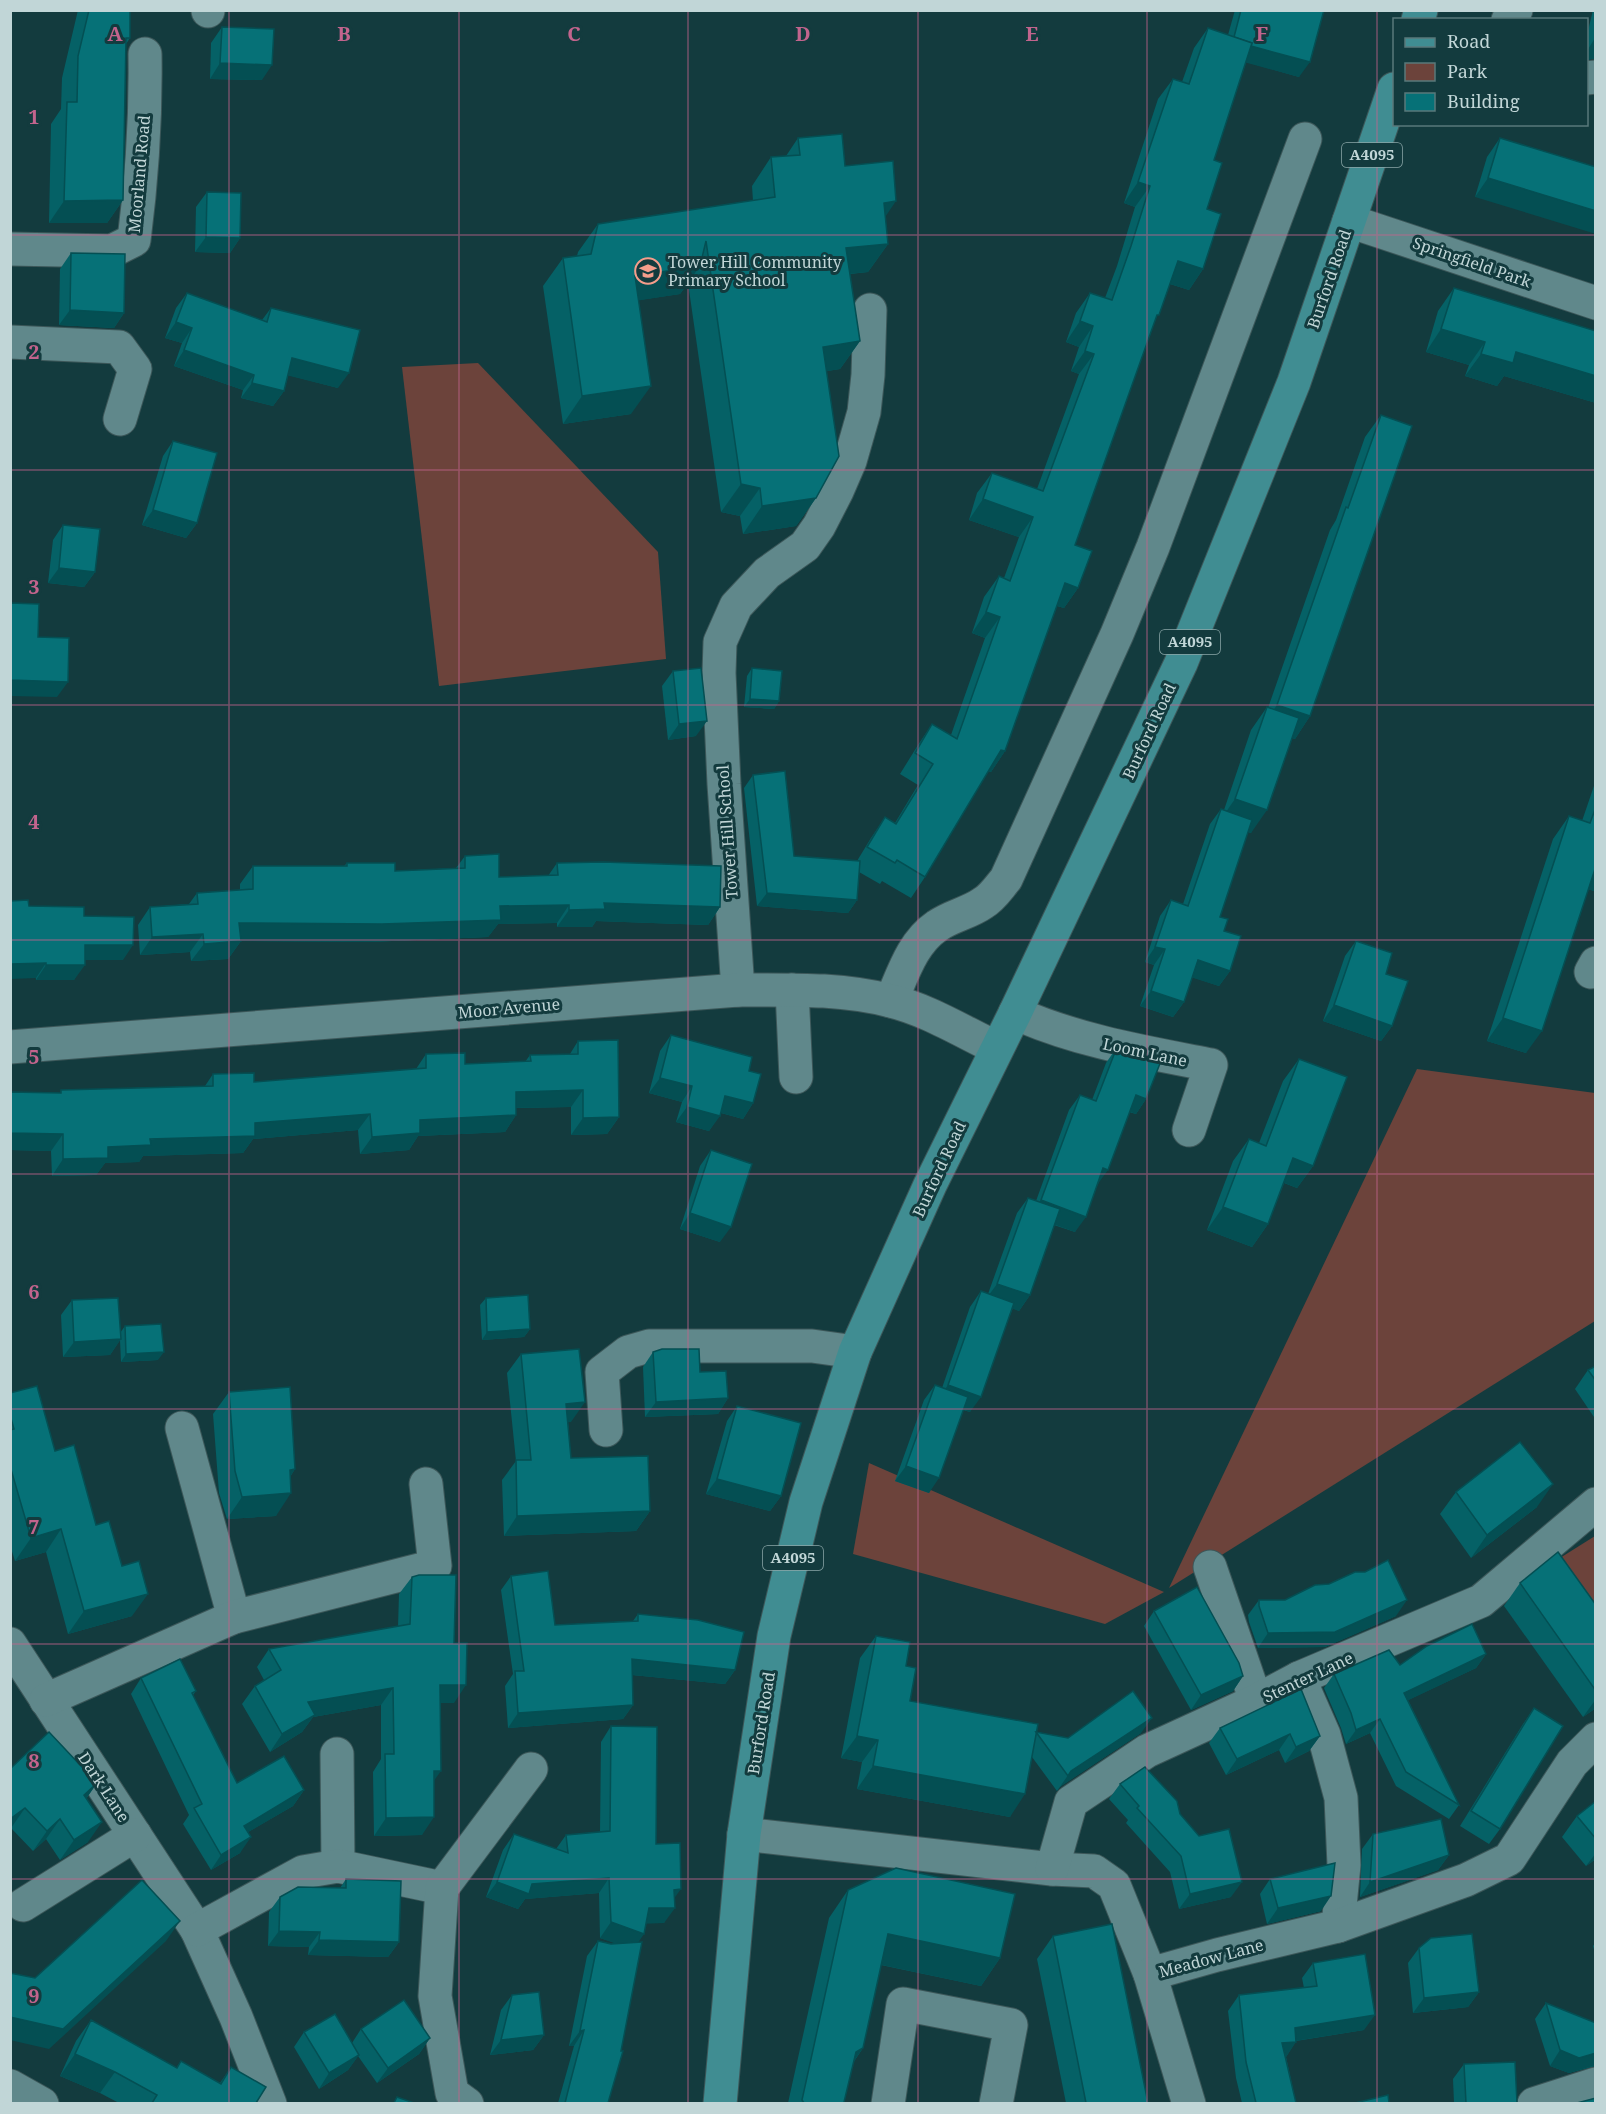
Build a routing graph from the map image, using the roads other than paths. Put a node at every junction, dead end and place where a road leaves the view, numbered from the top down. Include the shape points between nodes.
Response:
1 (145, 54) dead end
2 (1393, 95) edge
3 (1305, 139) dead end
4 (1349, 221) junction
5 (10, 249) edge
6 (1596, 303) edge
7 (870, 310) dead end
8 (10, 342) edge
9 (120, 419) dead end
10 (738, 990) junction
11 (792, 990) junction
12 (891, 1001) junction
13 (1015, 1013) junction
14 (10, 1047) edge
15 (997, 1048) junction
16 (796, 1077) dead end
17 (1189, 1130) dead end
18 (855, 1352) junction
19 (182, 1428) dead end
20 (606, 1430) dead end
21 (426, 1484) dead end
22 (1596, 1504) edge
23 (1210, 1567) dead end
24 (234, 1617) junction
25 (10, 1644) edge
26 (1299, 1678) junction
27 (46, 1700) junction
28 (1256, 1701) junction
29 (1596, 1739) edge
30 (337, 1754) dead end
31 (531, 1769) dead end
32 (744, 1834) junction
33 (135, 1835) junction
34 (338, 1866) junction
35 (1052, 1869) junction
36 (442, 1888) junction
37 (22, 1905) dead end
38 (1338, 1926) junction
39 (197, 1930) junction
40 (1150, 1974) junction
41 (1596, 2084) edge
42 (10, 2086) edge
43 (42, 2103) edge
44 (270, 2103) edge
45 (467, 2103) edge
46 (720, 2103) edge
47 (888, 2103) edge
48 (996, 2103) edge
49 (1189, 2103) edge
50 (1534, 2103) edge

1 - 5 street, Moorland Road via 142,178 134,240 112,250
2 - 4 main road, Burford Road / A4095
3 - 12 street via 1148,558 1005,879 983,903 938,925 923,937
4 - 6 street, Springfield Park
4 - 13 main road, Burford Road / A4095 via 1294,382 1181,663
7 - 10 street, Tower Hill School via 864,412 850,461 805,546 767,573 736,606 720,642 724,784
8 - 9 street via 119,347 135,369
10 - 11 street, Moor Avenue
10 - 14 street, Moor Avenue
11 - 12 street, Moor Avenue
11 - 16 street
12 - 15 street, Moor Avenue
13 - 15 main road, Burford Road / A4095
13 - 17 street, Loom Lane via 1048,1028 1102,1043 1211,1065
15 - 18 main road, Burford Road / A4095
18 - 20 street via 800,1346 649,1346 628,1352 602,1372
18 - 32 main road, Burford Road / A4095 via 806,1502 774,1636
19 - 24 street
21 - 24 street via 435,1566
22 - 26 street, Stenter Lane via 1481,1601
23 - 28 street
24 - 27 street
25 - 27 street, Dark Lane
26 - 28 street, Stenter Lane
26 - 38 street via 1324,1735 1341,1798 1344,1865
27 - 33 street, Dark Lane
28 - 35 street, Stenter Lane via 1147,1751 1071,1802
29 - 38 street, Meadow Lane via 1572,1763 1509,1859 1466,1880
30 - 34 street
31 - 36 street
32 - 35 street, Meadow Lane
32 - 46 main road, Burford Road / A4095
33 - 37 street
33 - 39 street, Dark Lane
34 - 36 street
34 - 39 street via 303,1872
35 - 40 street, Meadow Lane via 1094,1871 1114,1885
36 - 45 street via 435,1996 452,2093
38 - 40 street, Meadow Lane
39 - 44 street, Dark Lane
40 - 49 street
41 - 50 street
42 - 43 street
47 - 48 street via 903,2004 1011,2025

